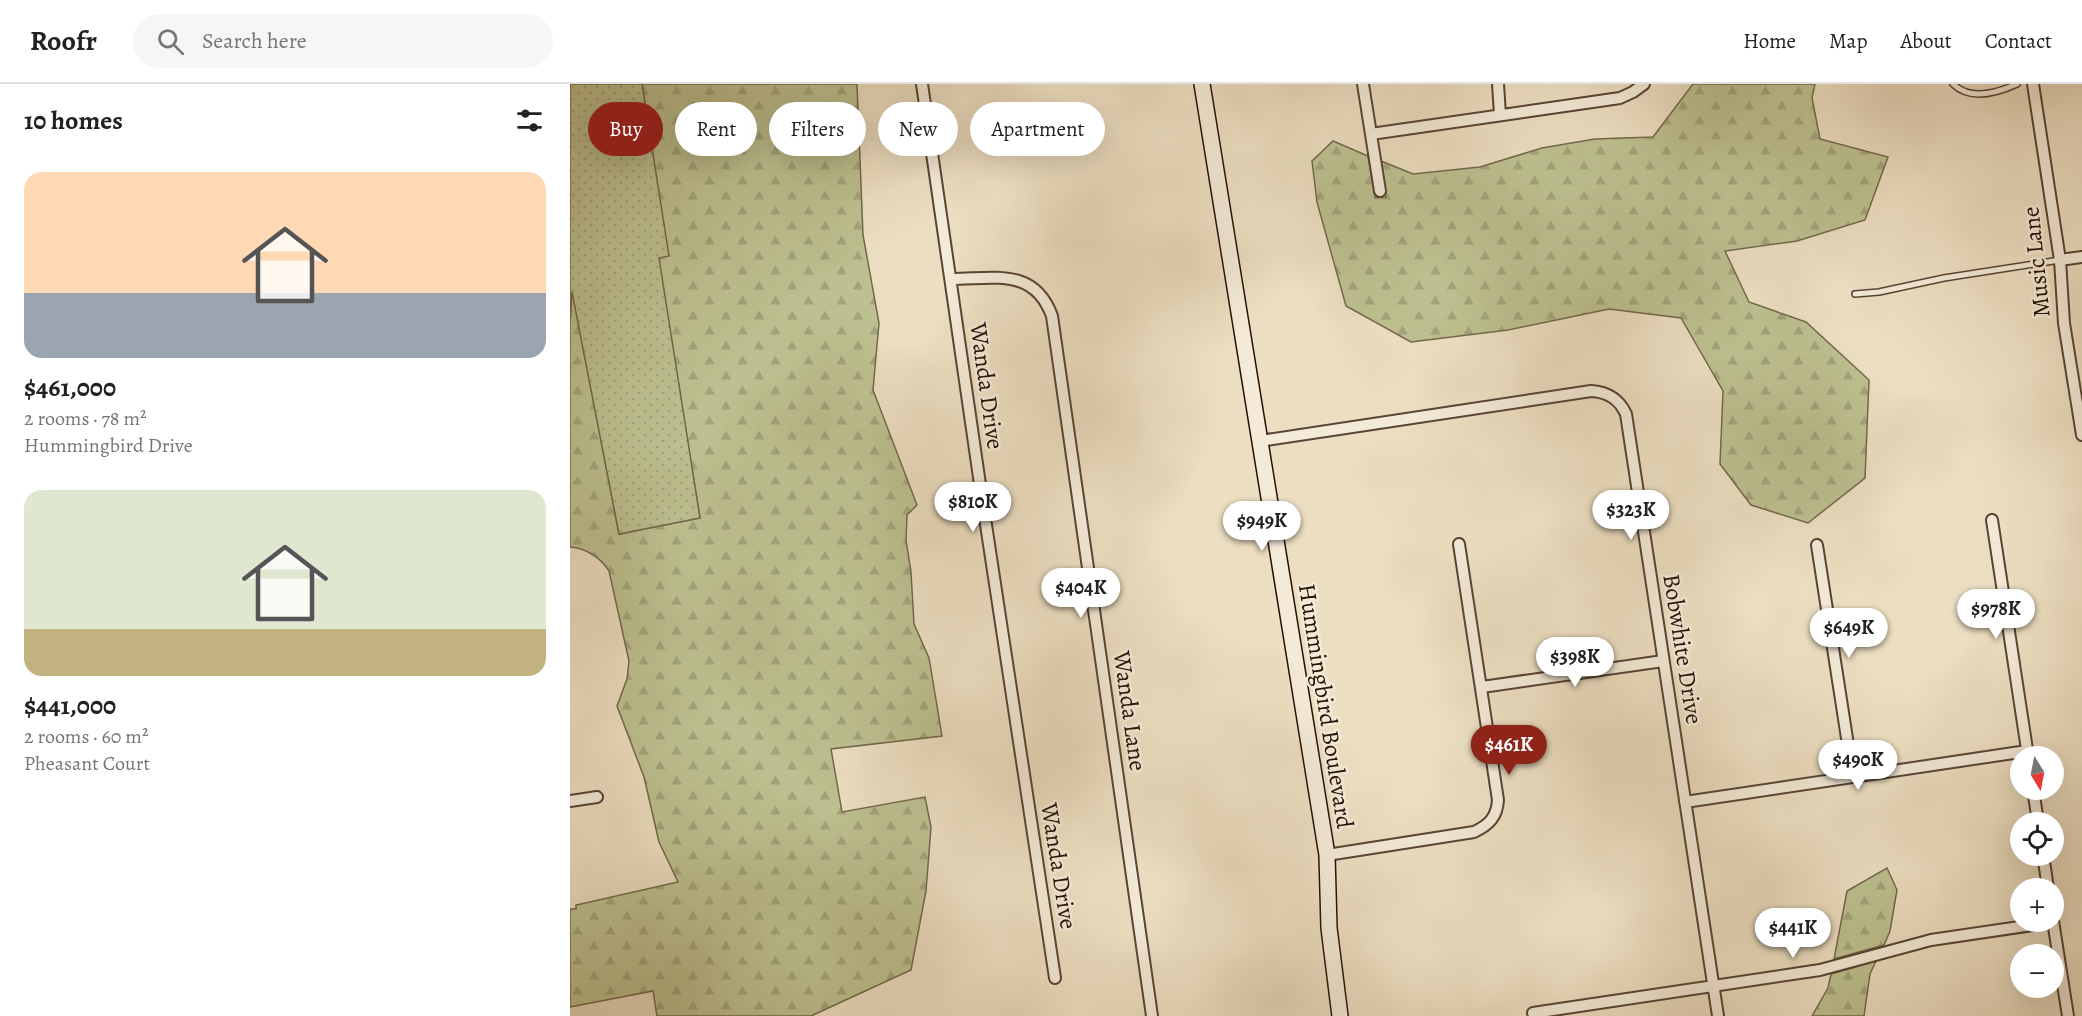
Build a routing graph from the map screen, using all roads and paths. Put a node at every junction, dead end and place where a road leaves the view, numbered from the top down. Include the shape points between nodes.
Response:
1 (922, 84) edge
2 (1202, 84) edge
3 (1362, 84) edge
4 (1498, 84) edge
5 (1644, 84) edge
6 (1953, 84) edge
7 (2016, 84) edge
8 (2033, 84) edge
9 (1500, 115) junction
10 (1371, 134) junction
11 (1380, 191) dead end
12 (2082, 256) edge
13 (2060, 260) junction
14 (951, 279) junction
15 (1855, 294) dead end
16 (2082, 435) edge
17 (1260, 441) junction
18 (1992, 520) dead end
19 (1459, 544) dead end
20 (1817, 545) dead end
21 (1663, 661) junction
22 (1482, 687) junction
23 (2027, 746) edge
24 (2010, 756) edge
25 (1853, 777) junction
26 (597, 797) dead end
27 (570, 801) edge
28 (1685, 802) junction
29 (1327, 855) junction
30 (2010, 928) edge
31 (2055, 932) edge
32 (1055, 978) dead end
33 (1713, 986) junction
34 (1533, 1013) dead end
35 (1152, 1016) edge
36 (1340, 1016) edge
37 (1718, 1016) edge
38 (2068, 1016) edge

1 - 14 street, Wanda Drive
2 - 17 street, Hummingbird Boulevard
3 - 10 street
4 - 9 street
5 - 9 street via 1620,98
6 - 7 lane via 1964,93 1976,94
8 - 13 street, Music Lane
9 - 10 street
10 - 11 street
12 - 13 street
13 - 15 lane
13 - 16 street, Music Lane via 2064,324
14 - 32 street, Wanda Drive
14 - 35 street, Wanda Lane via 1023,282 1039,292 1052,316
17 - 21 street, Bobwhite Drive via 1591,391 1610,395 1626,414
17 - 29 street, Hummingbird Boulevard
18 - 23 street
19 - 22 street
20 - 25 street
21 - 22 street
21 - 28 street, Bobwhite Drive
22 - 29 street via 1498,800 1490,822 1474,832
24 - 25 street
25 - 28 street
26 - 27 street
28 - 33 street, Bobwhite Drive
29 - 36 street, Hummingbird Boulevard via 1329,928
30 - 33 street via 1931,940 1820,970
31 - 38 street
33 - 34 street
33 - 37 street, Bobwhite Drive

